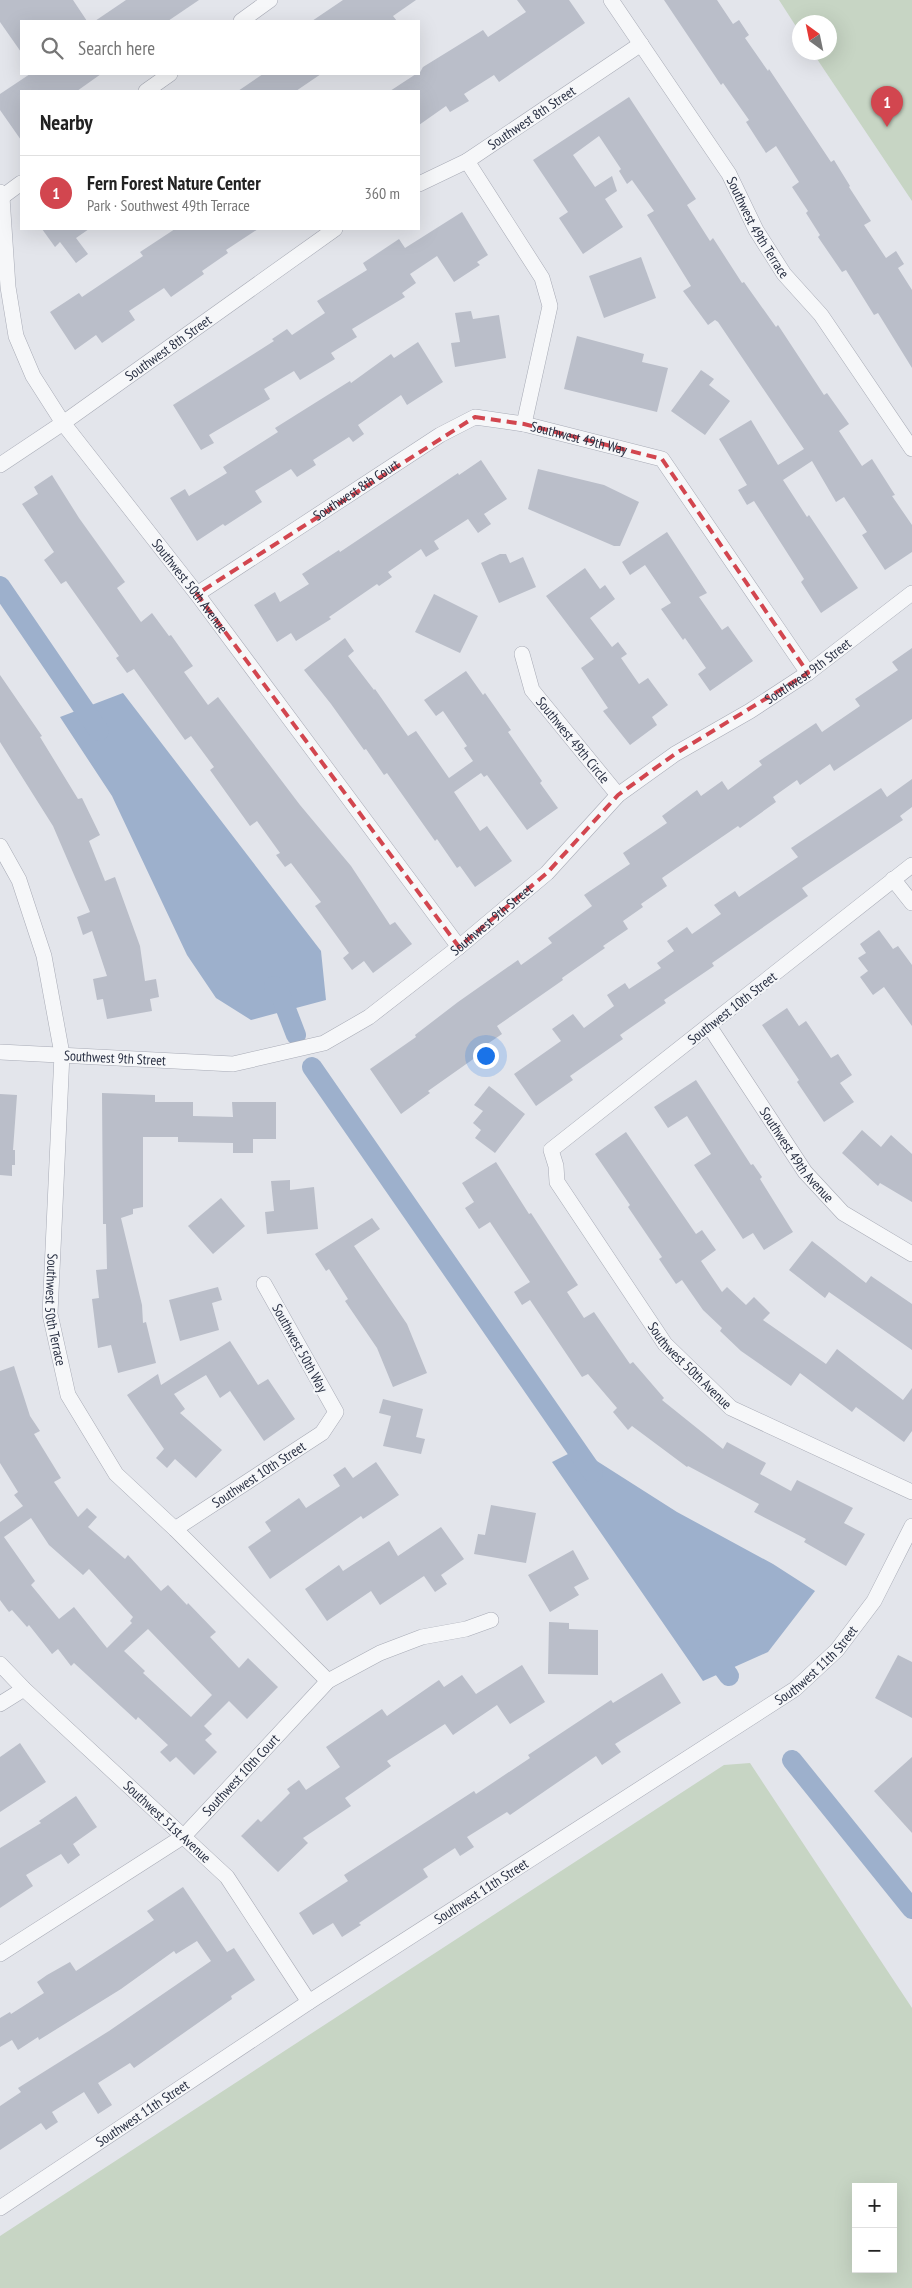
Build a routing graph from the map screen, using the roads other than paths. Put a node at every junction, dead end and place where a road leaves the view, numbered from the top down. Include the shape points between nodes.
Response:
1 (270, 0) edge
2 (611, 0) edge
3 (242, 20) edge
4 (641, 44) junction
5 (169, 75) edge
6 (147, 90) edge
7 (467, 161) junction
8 (20, 184) edge
9 (420, 184) edge
10 (1, 195) edge
11 (334, 230) edge
12 (63, 423) junction
13 (524, 424) junction
14 (912, 449) edge
15 (0, 465) edge
16 (912, 593) edge
17 (197, 594) junction
18 (522, 654) dead end
19 (808, 673) junction
20 (618, 795) junction
21 (0, 846) edge
22 (912, 865) edge
23 (893, 879) junction
24 (912, 903) edge
25 (459, 947) junction
26 (709, 1026) junction
27 (0, 1052) edge
28 (62, 1054) junction
29 (551, 1150) joint
30 (912, 1254) edge
31 (264, 1284) dead end
32 (336, 1412) joint
33 (912, 1492) edge
34 (912, 1526) edge
35 (175, 1528) junction
36 (491, 1620) dead end
37 (0, 1664) edge
38 (328, 1681) junction
39 (24, 1689) junction
40 (0, 1704) edge
41 (184, 1836) junction
42 (0, 1954) edge
43 (309, 2002) junction
44 (0, 2208) edge

1 - 3 street
2 - 4 street, Southwest 49th Terrace
4 - 7 street, Southwest 8th Street
4 - 14 street, Southwest 49th Terrace via 729,174 756,230 784,274 821,315
5 - 6 street
7 - 9 street, Southwest 8th Street
7 - 13 street, Southwest 49th Way via 542,278 550,306
8 - 10 street
10 - 12 street, Southwest 50th Avenue via 8,287 16,336 33,376
11 - 12 street, Southwest 8th Street
12 - 15 street, Southwest 8th Street
12 - 17 street, Southwest 50th Avenue
13 - 17 street, Southwest 8th Court via 475,416 440,435
13 - 19 street, Southwest 49th Way via 662,459
16 - 19 street, Southwest 9th Street
17 - 25 street, Southwest 50th Avenue
18 - 20 street, Southwest 49th Circle via 532,690
19 - 20 street, Southwest 9th Street via 676,754
20 - 25 street, Southwest 9th Street via 547,873
21 - 28 street, Southwest 50th Terrace via 19,880 44,956
22 - 23 street, Southwest 10th Street
23 - 24 street
23 - 26 street, Southwest 10th Street
25 - 28 street, Southwest 9th Street via 369,1017 324,1043 233,1064
26 - 29 street, Southwest 10th Street
26 - 30 street, Southwest 49th Avenue via 805,1172 843,1213
27 - 28 street, Southwest 9th Street
28 - 35 street, Southwest 50th Terrace via 50,1314 68,1395 116,1474
29 - 33 street, Southwest 50th Avenue via 557,1182 665,1344 731,1408
31 - 32 street, Southwest 50th Way
32 - 35 street, Southwest 10th Street via 322,1432
34 - 43 street, Southwest 11th Street via 874,1601 837,1650 795,1688
35 - 38 street, Southwest 50th Terrace
36 - 38 street, Southwest 10th Court via 466,1629 422,1637 380,1653
37 - 39 street, Southwest 51st Avenue
38 - 41 street, Southwest 10th Court
39 - 40 street
39 - 41 street, Southwest 51st Avenue
41 - 42 street, Southwest 10th Court
41 - 43 street, Southwest 51st Avenue via 226,1877
43 - 44 street, Southwest 11th Street

